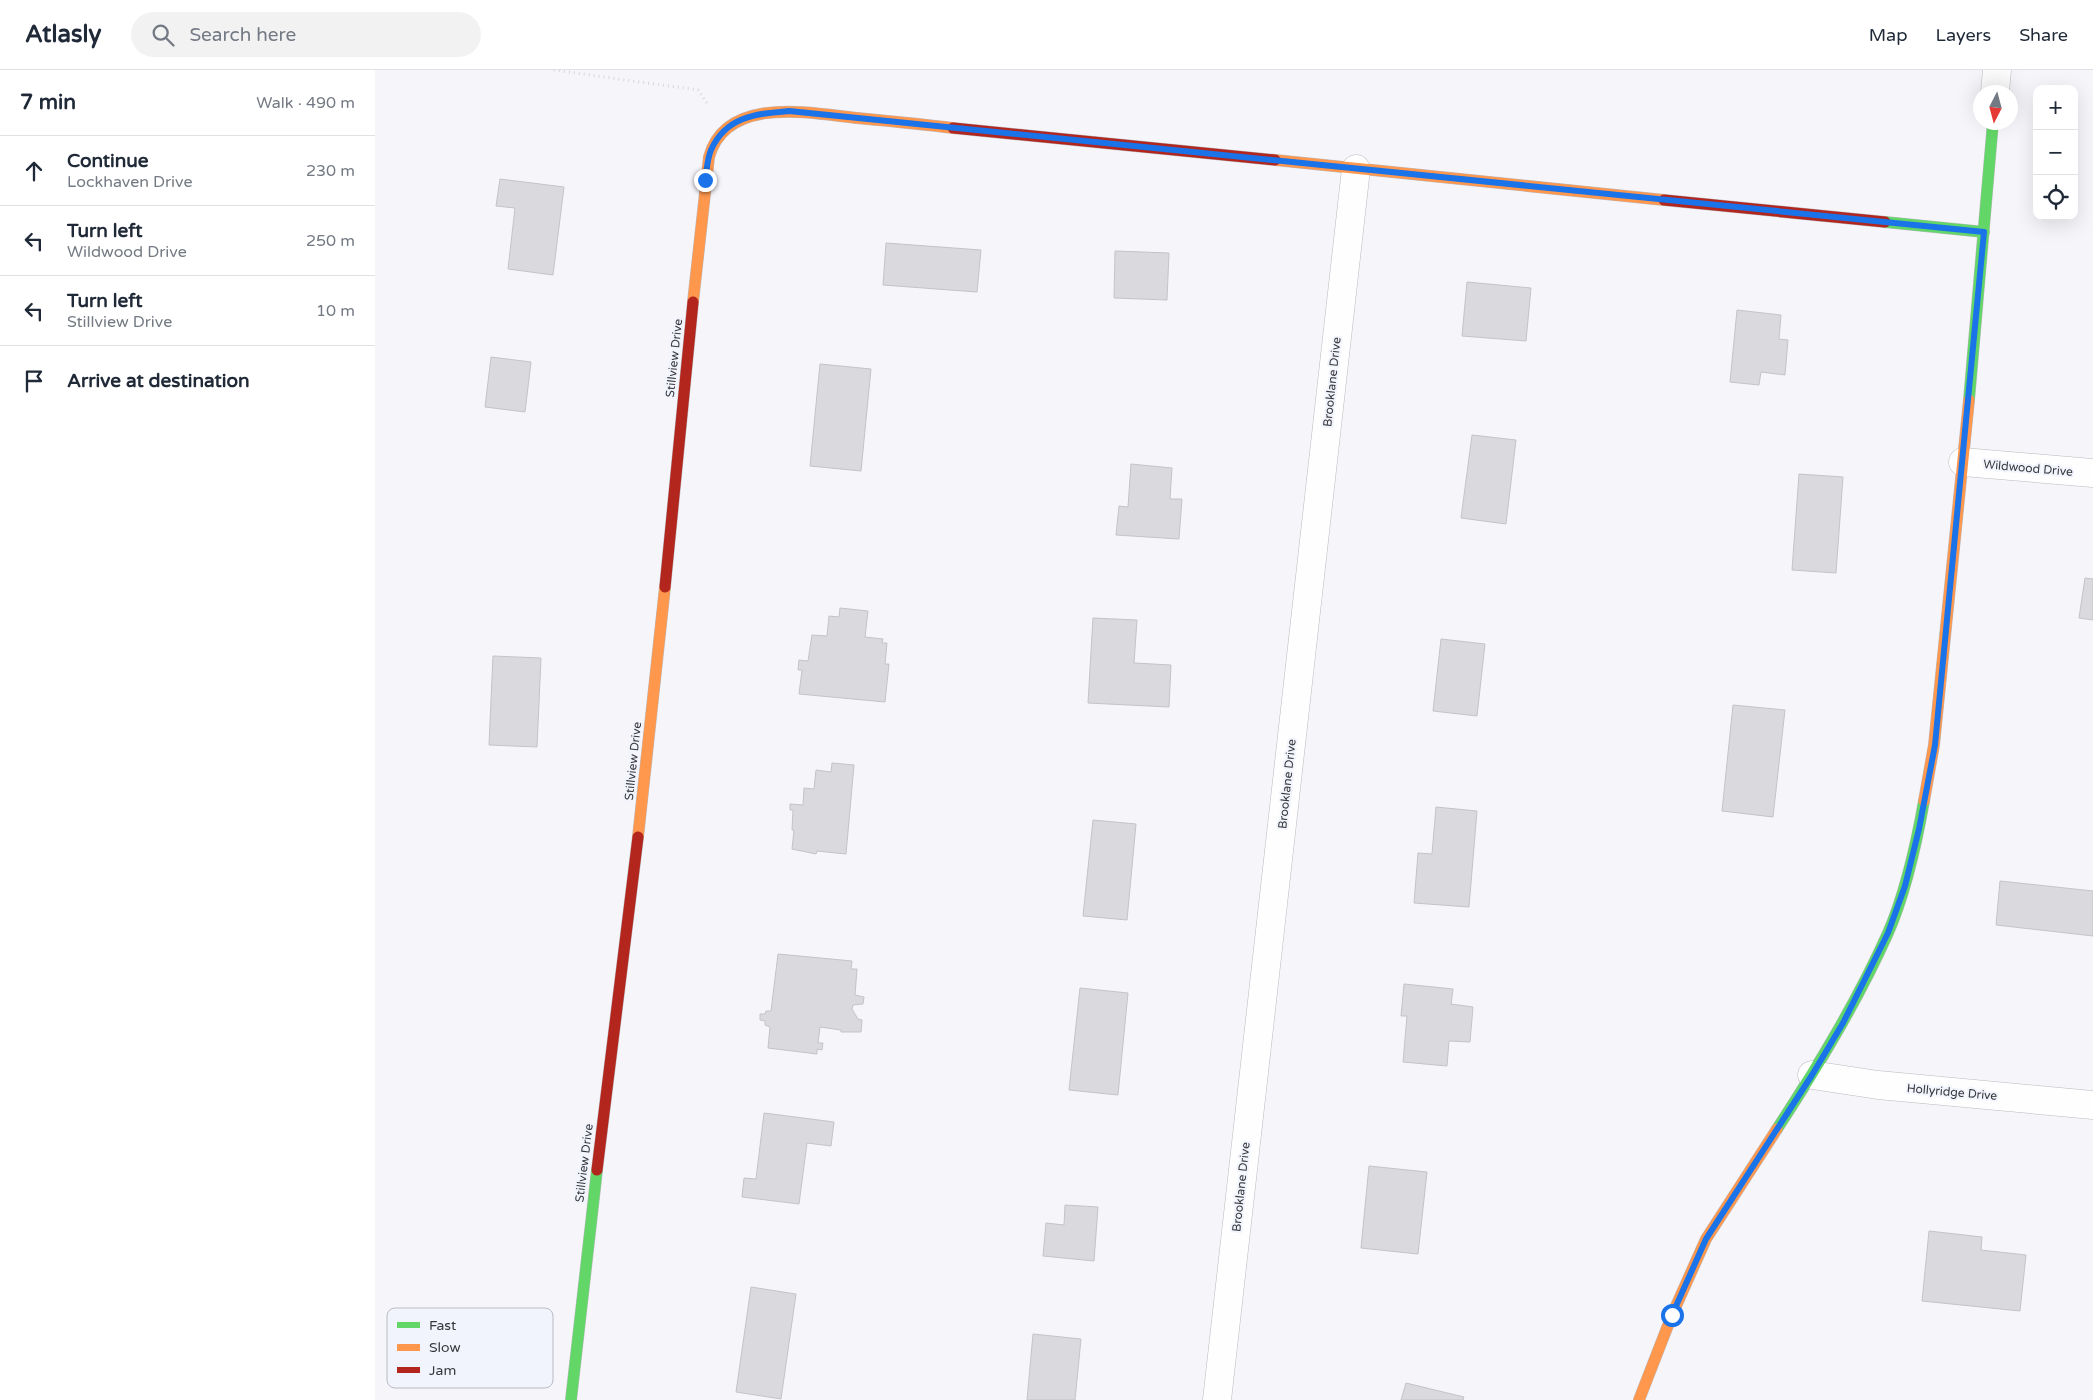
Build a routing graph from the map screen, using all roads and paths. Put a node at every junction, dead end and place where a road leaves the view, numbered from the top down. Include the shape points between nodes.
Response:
1 (554, 70) edge
2 (1997, 70) edge
3 (1996, 85) edge
4 (725, 128) junction
5 (1992, 130) edge
6 (1356, 169) junction
7 (1984, 232) junction
8 (1963, 462) junction
9 (2093, 473) edge
10 (1812, 1075) junction
11 (2093, 1105) edge
12 (571, 1400) edge
13 (1217, 1400) edge
14 (1639, 1400) edge

1 - 4 path via 698,90
2 - 3 street
4 - 6 street via 755,114 789,111
4 - 12 street, Stillview Drive via 711,151 705,180 648,757
5 - 7 street
6 - 7 street
6 - 13 street, Brooklane Drive
7 - 8 street
8 - 9 street, Wildwood Drive
8 - 10 street via 1935,745 1905,886 1888,933 1843,1023
10 - 11 street, Hollyridge Drive via 1879,1085
10 - 14 street via 1706,1239

